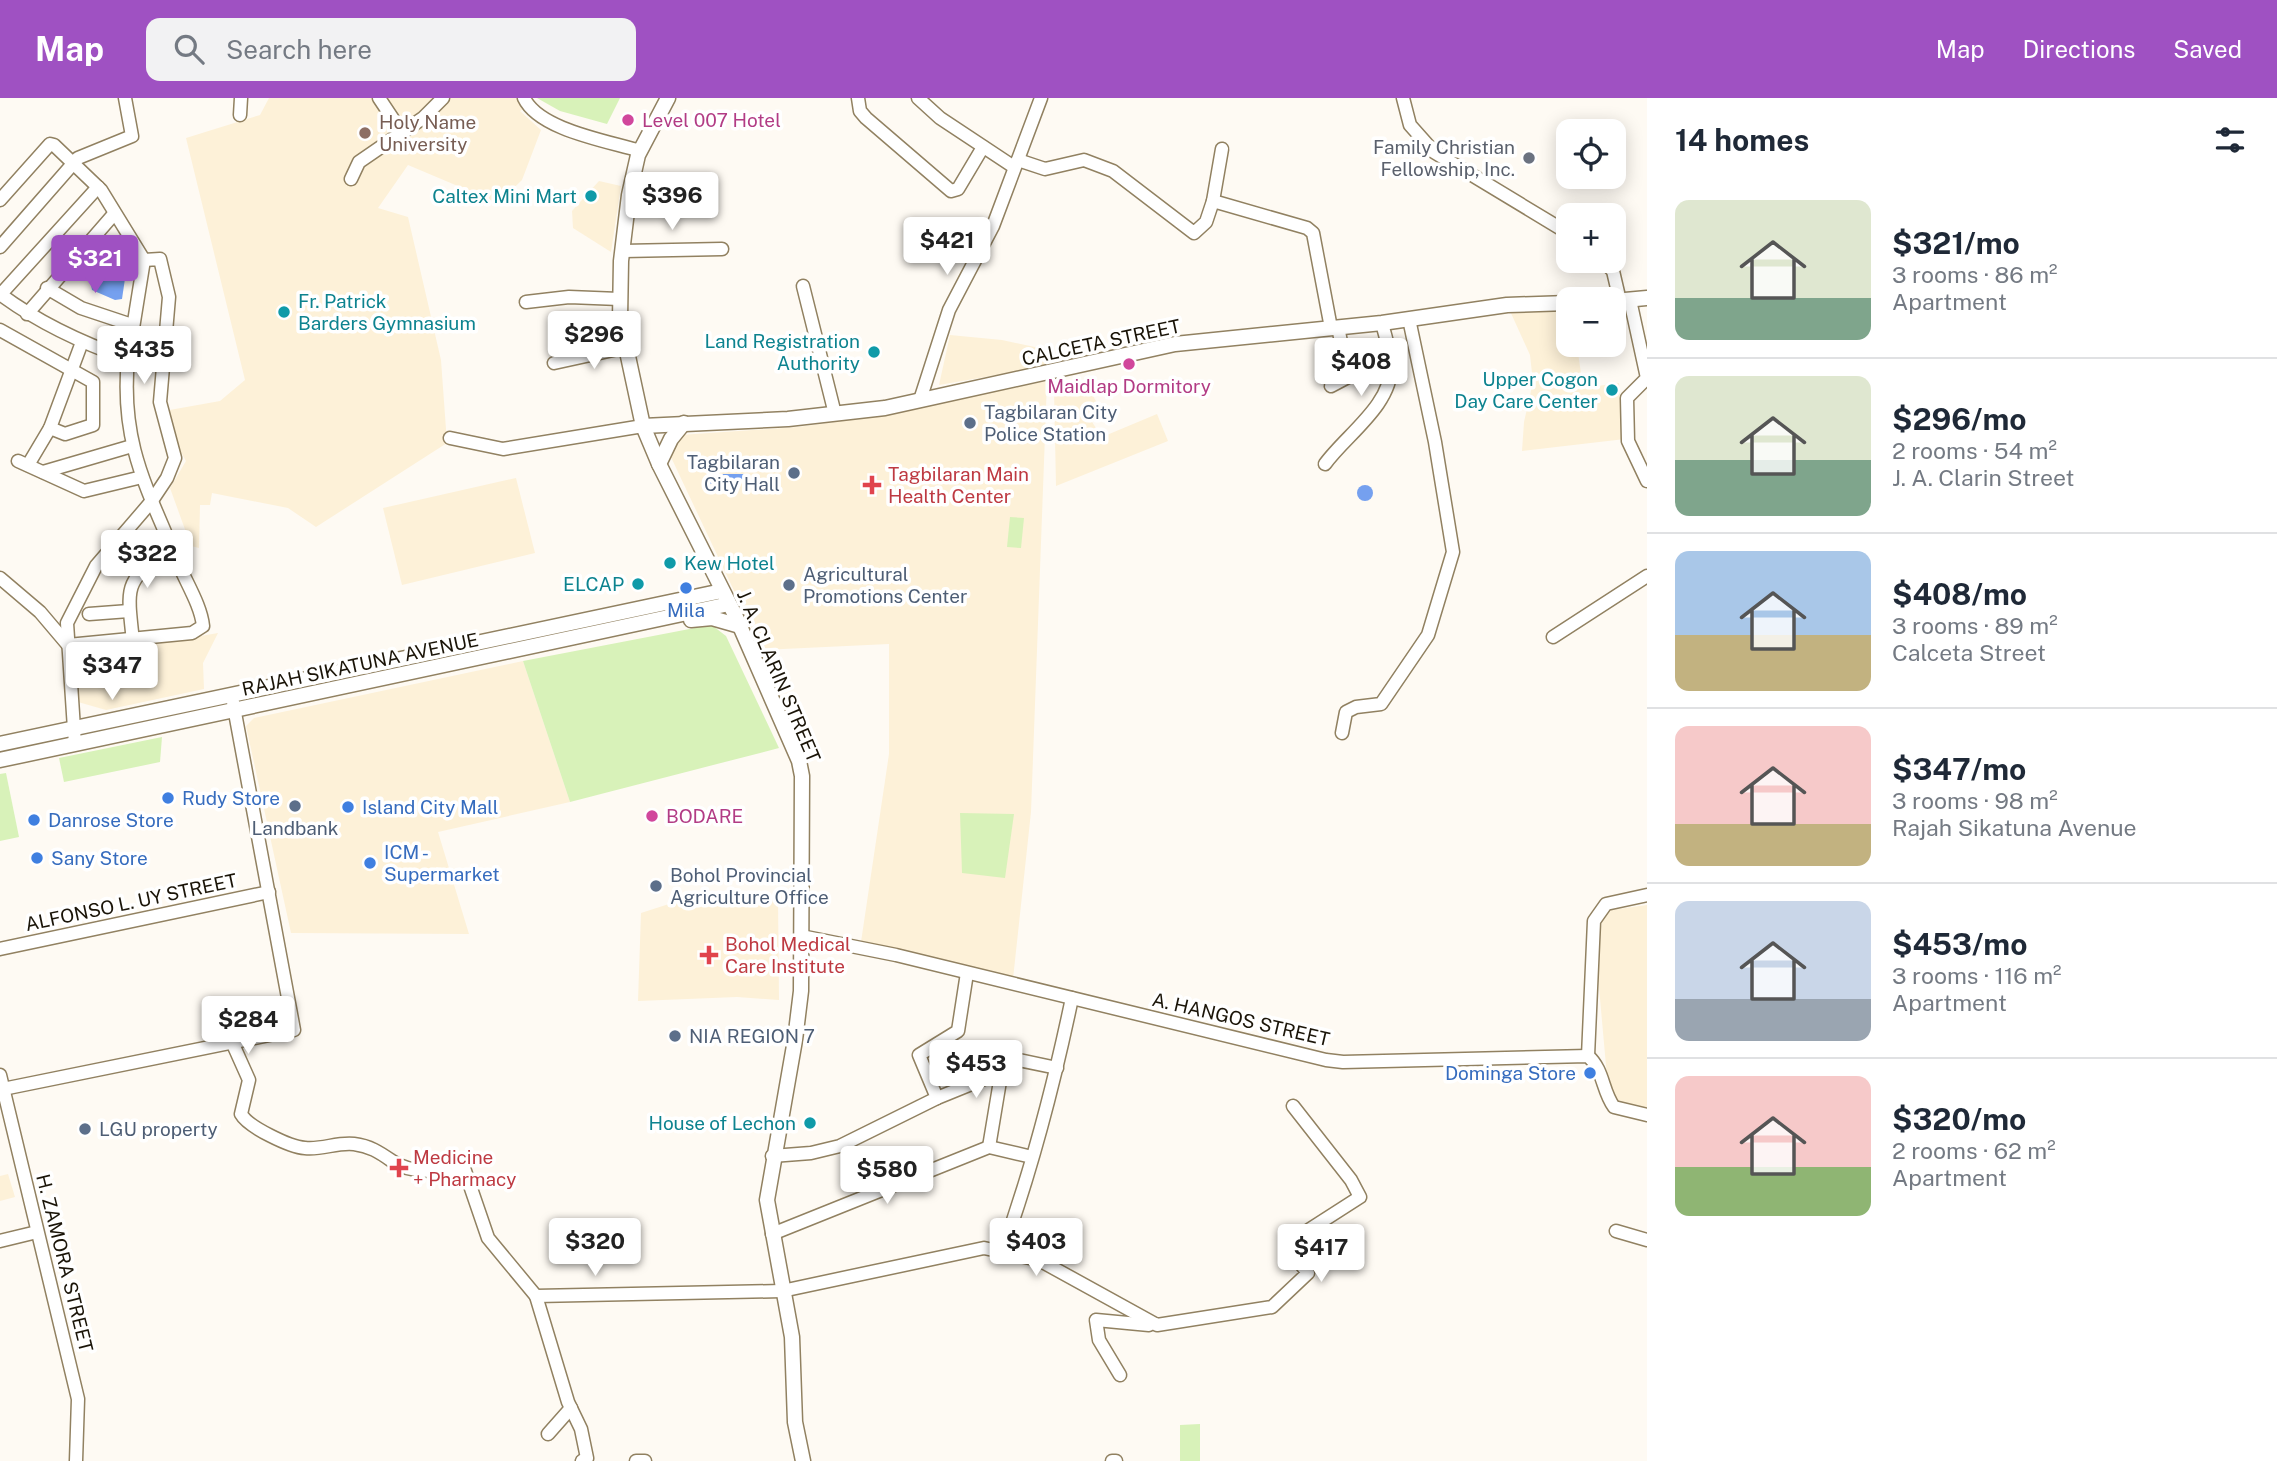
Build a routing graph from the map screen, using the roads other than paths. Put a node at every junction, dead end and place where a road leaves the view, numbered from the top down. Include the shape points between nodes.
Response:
1 (125, 98) edge
2 (241, 98) edge
3 (379, 98) edge
4 (443, 98) edge
5 (524, 98) edge
6 (668, 98) edge
7 (858, 98) edge
8 (918, 98) edge
9 (1041, 98) edge
10 (1403, 98) edge
11 (240, 116) dead end
12 (402, 134) junction
13 (983, 147) junction
14 (1222, 149) dead end
15 (640, 150) junction
16 (1016, 164) junction
17 (73, 165) junction
18 (351, 179) dead end
19 (97, 187) junction
20 (0, 200) edge
21 (1213, 201) junction
22 (114, 214) junction
23 (1556, 226) edge
24 (0, 247) edge
25 (722, 249) dead end
26 (623, 251) junction
27 (144, 260) junction
28 (803, 286) dead end
29 (47, 288) junction
30 (0, 294) edge
31 (1647, 298) edge
32 (619, 299) junction
33 (1626, 300) edge
34 (526, 302) dead end
35 (1556, 303) edge
36 (27, 314) junction
37 (1626, 316) edge
38 (1409, 319) junction
39 (1382, 323) junction
40 (132, 325) junction
41 (1335, 327) junction
42 (0, 330) edge
43 (82, 342) junction
44 (627, 347) junction
45 (128, 359) junction
46 (554, 363) dead end
47 (71, 371) junction
48 (1331, 386) dead end
49 (920, 400) junction
50 (835, 414) junction
51 (684, 423) junction
52 (643, 426) junction
53 (50, 428) junction
54 (450, 438) dead end
55 (132, 446) junction
56 (659, 464) junction
57 (1325, 464) dead end
58 (43, 472) junction
59 (142, 477) junction
60 (1647, 481) edge
61 (151, 502) junction
62 (170, 543) junction
63 (1647, 576) edge
64 (0, 578) edge
65 (725, 597) junction
66 (129, 611) junction
67 (89, 614) dead end
68 (670, 617) junction
69 (740, 626) junction
70 (1553, 637) dead end
71 (133, 641) junction
72 (524, 641) junction
73 (68, 646) junction
74 (232, 695) junction
75 (211, 699) junction
76 (234, 711) junction
77 (214, 715) junction
78 (73, 728) junction
79 (1342, 733) dead end
80 (0, 744) edge
81 (75, 744) junction
82 (0, 760) edge
83 (269, 892) junction
84 (1647, 895) edge
85 (801, 936) junction
86 (0, 949) edge
87 (967, 973) junction
88 (1072, 998) junction
89 (232, 1042) junction
90 (1588, 1056) junction
91 (1057, 1068) junction
92 (1002, 1072) junction
93 (0, 1075) edge
94 (3, 1089) junction
95 (937, 1098) junction
96 (1293, 1106) dead end
97 (1647, 1115) edge
98 (989, 1147) junction
99 (772, 1156) junction
100 (1032, 1157) junction
101 (1616, 1231) dead end
102 (37, 1232) junction
103 (772, 1234) junction
104 (1647, 1240) edge
105 (0, 1241) edge
106 (1002, 1252) junction
107 (782, 1291) junction
108 (536, 1296) junction
109 (1157, 1325) junction
110 (1120, 1375) dead end
111 (571, 1408) junction
112 (548, 1434) dead end
113 (76, 1461) edge
114 (582, 1461) edge
115 (636, 1461) edge
116 (645, 1461) edge
117 (803, 1461) edge

1 - 17 street via 132,136 87,152
2 - 11 street
3 - 12 street
4 - 12 street
5 - 15 street via 528,107 562,128
6 - 15 main road, J. A. CLARIN STREET
7 - 13 street via 866,118 951,191 958,189
8 - 13 street
9 - 16 street
10 - 23 street via 1410,125 1434,152
12 - 18 street via 359,162
13 - 16 street
14 - 21 street
15 - 26 main road, J. A. CLARIN STREET
16 - 21 street via 1045,169 1084,160 1113,171 1194,233 1206,222
16 - 49 street via 993,226 949,310
17 - 19 street
17 - 20 street via 50,144
17 - 24 street
19 - 22 street
19 - 30 street
21 - 41 street via 1298,224 1313,233
22 - 27 street
22 - 29 street
25 - 26 street
26 - 32 main road, J. A. CLARIN STREET
27 - 40 street
27 - 61 street via 160,259 169,297 160,402 175,458
28 - 50 street
29 - 36 street
29 - 40 street via 81,308
30 - 36 street
31 - 33 main road
32 - 34 street via 569,297
32 - 44 main road, J. A. CLARIN STREET
35 - 38 main road, CALCETA STREET via 1507,305
36 - 43 street
37 - 60 street via 1647,378 1627,398 1628,441
38 - 39 main road, CALCETA STREET
38 - 79 street via 1453,552 1420,649 1381,704 1346,712
39 - 41 main road, CALCETA STREET
39 - 57 street via 1391,364 1383,395
40 - 45 street
41 - 48 street via 1348,377
41 - 49 main road, CALCETA STREET via 1175,344
42 - 47 street
43 - 45 street
43 - 47 street
44 - 46 street
44 - 52 main road, J. A. CLARIN STREET
45 - 55 street via 126,421
47 - 53 street
47 - 53 street via 93,382 93,425 65,434
49 - 50 main road, CALCETA STREET
50 - 51 main road, CALCETA STREET
51 - 52 main road, CALCETA STREET
51 - 56 main road
52 - 54 street via 503,449
52 - 56 main road, J. A. CLARIN STREET
53 - 58 street via 23,463
55 - 58 street
55 - 59 street
56 - 65 main road, J. A. CLARIN STREET
58 - 59 street via 90,492
59 - 61 street
61 - 62 street
61 - 73 street via 96,566 66,623
62 - 66 street via 134,578 127,593
62 - 71 street via 203,626 192,633
63 - 70 street
64 - 73 street via 40,612
65 - 68 main road, RAJAH SIKATUNA AVENUE
65 - 69 main road, J. A. CLARIN STREET
65 - 72 main road
66 - 67 street
66 - 71 street
68 - 69 main road via 685,621 712,618
68 - 72 main road, RAJAH SIKATUNA AVENUE
69 - 85 main road, J. A. CLARIN STREET via 801,768
71 - 73 street
72 - 74 main road
72 - 76 main road, RAJAH SIKATUNA AVENUE
73 - 78 street
74 - 75 main road
74 - 76 street
75 - 77 main road
75 - 78 main road
76 - 77 main road, RAJAH SIKATUNA AVENUE
76 - 83 street
77 - 81 main road, RAJAH SIKATUNA AVENUE
78 - 80 main road
78 - 81 street
81 - 82 main road, RAJAH SIKATUNA AVENUE
83 - 86 street, ALFONSO L. UY STREET
83 - 89 street via 294,1030
84 - 90 street via 1606,904 1594,921
85 - 87 street, A. HANGOS STREET
85 - 99 main road, J. A. CLARIN STREET via 795,1040
87 - 88 street, A. HANGOS STREET
87 - 95 street via 958,1031 919,1055
88 - 90 street, A. HANGOS STREET via 1343,1062
88 - 91 street
89 - 94 street
89 - 108 street via 249,1080 241,1114 244,1121 303,1149 352,1144 373,1148 417,1172 464,1168 488,1238
90 - 97 street via 1600,1069 1606,1097 1614,1107
91 - 92 street via 1004,1057
91 - 100 street
92 - 95 street
92 - 98 street
93 - 94 street, H. ZAMORA STREET
94 - 102 street, H. ZAMORA STREET
95 - 99 street via 839,1146
96 - 109 street via 1360,1198 1293,1240 1291,1252 1308,1273 1272,1307
98 - 100 street
98 - 103 street
99 - 103 main road, J. A. CLARIN STREET via 766,1200
100 - 106 street
101 - 104 street
102 - 105 street
102 - 113 street, H. ZAMORA STREET via 78,1399
103 - 107 main road, J. A. CLARIN STREET
106 - 107 street via 984,1248
106 - 109 street via 1039,1260
107 - 108 street
107 - 117 main road, J. A. CLARIN STREET via 792,1336 795,1422
108 - 111 street
109 - 110 street via 1096,1320 1099,1340
111 - 112 street
111 - 114 street via 586,1445 587,1458
115 - 116 street

